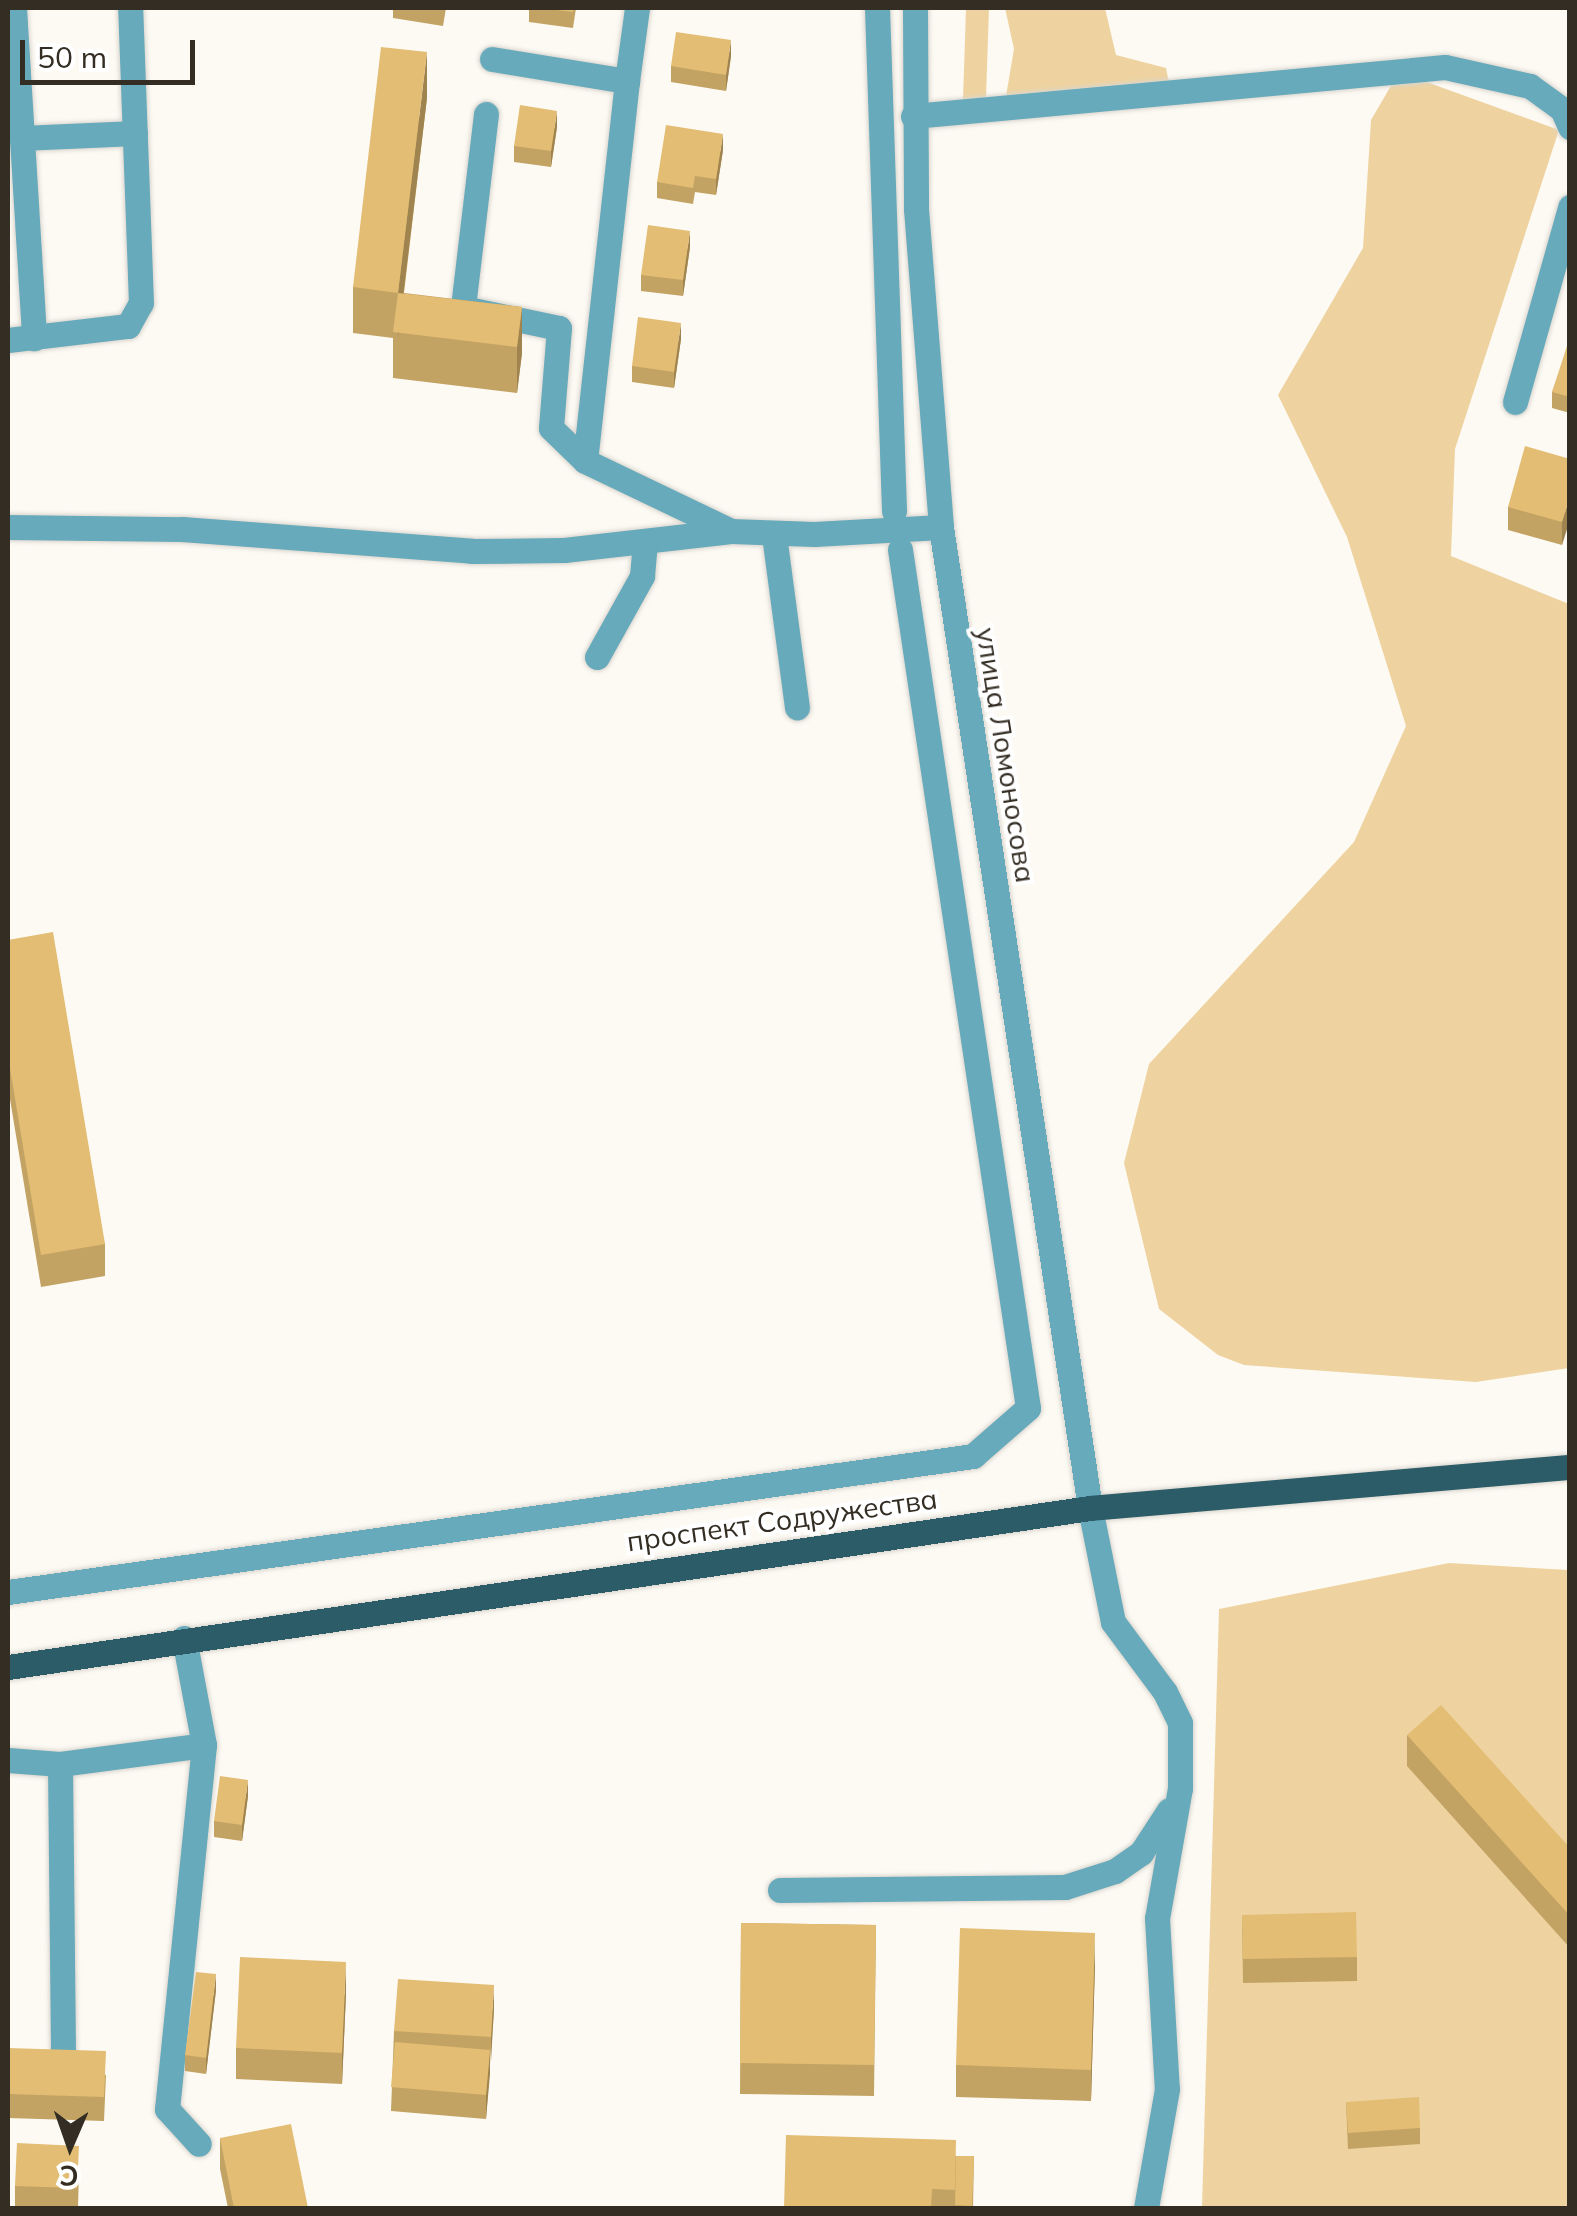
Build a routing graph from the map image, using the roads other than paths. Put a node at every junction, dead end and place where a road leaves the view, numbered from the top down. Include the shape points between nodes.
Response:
1 (14, 8) edge
2 (130, 8) edge
3 (637, 8) edge
4 (877, 8) edge
5 (915, 8) edge
6 (492, 59) dead end
7 (628, 81) junction
8 (1567, 108) edge
9 (486, 114) dead end
10 (914, 116) junction
11 (135, 133) junction
12 (22, 138) junction
13 (1570, 206) edge
14 (34, 338) junction
15 (8, 340) edge
16 (1514, 402) dead end
17 (585, 461) junction
18 (894, 511) dead end
19 (8, 527) edge
20 (941, 527) junction
21 (731, 531) junction
22 (774, 534) junction
23 (645, 541) junction
24 (900, 549) dead end
25 (597, 657) dead end
26 (798, 707) dead end
27 (1570, 1467) edge
28 (1090, 1508) junction
29 (8, 1592) edge
30 (184, 1638) junction
31 (8, 1667) edge
32 (204, 1745) junction
33 (8, 1760) edge
34 (60, 1764) junction
35 (1180, 1788) junction
36 (780, 1890) dead end
37 (63, 2058) edge
38 (199, 2144) dead end
39 (1146, 2208) edge

1 - 12 street
2 - 11 street
3 - 7 street
4 - 18 street
5 - 10 street, улица Ломоносова
6 - 7 street
7 - 17 street
8 - 10 street via 1513,78 1445,67
9 - 17 street via 463,308 559,328 551,428
10 - 20 street, улица Ломоносова
11 - 12 street
11 - 14 street via 142,303 128,326
12 - 14 street
13 - 16 street
14 - 15 street
17 - 21 street
19 - 23 street via 126,526 472,551
20 - 22 street
20 - 28 street, улица Ломоносова
21 - 22 street
21 - 23 street
22 - 26 street
23 - 25 street via 642,576
24 - 29 street via 1028,1408 973,1456
27 - 28 main road, проспект Содружества
28 - 30 main road, проспект Содружества
28 - 35 street, улица Ломоносова via 1113,1622 1176,1709
30 - 31 main road, проспект Содружества
30 - 32 street
32 - 34 street
32 - 38 street via 167,2109
33 - 34 street
34 - 37 street
35 - 36 street via 1141,1853 1116,1872 1065,1887
35 - 39 street, улица Ломоносова via 1157,1918 1167,2089

